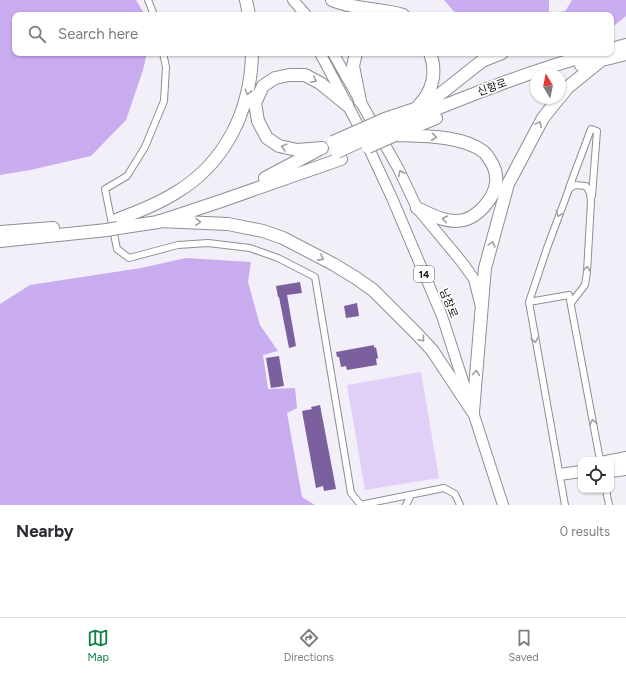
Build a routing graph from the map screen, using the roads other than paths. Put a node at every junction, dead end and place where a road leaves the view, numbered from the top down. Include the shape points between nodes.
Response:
1 (148, 0) edge
2 (246, 0) edge
3 (292, 0) edge
4 (332, 0) edge
5 (153, 12) edge
6 (248, 12) edge
7 (298, 12) edge
8 (303, 12) edge
9 (392, 12) edge
10 (626, 42) edge
11 (614, 43) edge
12 (626, 45) edge
13 (614, 48) edge
14 (626, 54) edge
15 (614, 55) edge
16 (164, 56) edge
17 (252, 56) edge
18 (322, 56) edge
19 (335, 56) edge
20 (355, 56) edge
21 (431, 56) edge
22 (494, 56) edge
23 (598, 57) edge
24 (565, 68) edge
25 (530, 81) edge
26 (566, 90) edge
27 (360, 101) junction
28 (555, 104) edge
29 (347, 105) junction
30 (415, 109) junction
31 (390, 127) junction
32 (333, 150) junction
33 (569, 189) junction
34 (591, 202) junction
35 (417, 208) junction
36 (159, 221) junction
37 (112, 224) junction
38 (0, 234) edge
39 (528, 302) junction
40 (571, 304) junction
41 (482, 308) junction
42 (473, 412) junction
43 (626, 455) edge
44 (599, 457) edge
45 (614, 457) edge
46 (626, 460) edge
47 (614, 462) edge
48 (626, 466) edge
49 (614, 468) edge
50 (578, 470) edge
51 (626, 472) edge
52 (578, 474) edge
53 (614, 474) edge
54 (560, 475) junction
55 (607, 493) edge
56 (411, 495) junction
57 (360, 505) edge
58 (406, 505) edge
59 (460, 505) edge
60 (503, 505) edge
61 (565, 505) edge
62 (609, 505) edge

1 - 5 street
2 - 6 highway
3 - 7 main road
3 - 8 main road
4 - 9 highway via 345,6
10 - 11 highway
12 - 13 highway
14 - 15 highway, 신항로
16 - 57 street via 166,67 164,101 145,147 127,176 105,189 117,249 129,258 178,245 201,243 250,248 278,258 315,277 351,493
17 -> 37 highway via 250,85 244,108 227,144 216,159 202,174 178,192
18 - 29 main road, 남창로 / 14
19 - 27 main road
20 - 27 highway via 353,66
21 - 30 highway via 433,68 429,92
22 - 30 highway via 482,61 434,99
23 - 24 highway, 신항로
23 - 26 highway
23 - 31 highway, 신항로 via 548,67
25 - 31 highway, 신항로 via 477,101
35 -> 27 main road via 398,168
41 -> 28 highway via 485,268 508,184 543,118
32 -> 29 highway via 297,150 279,146 267,138 258,121 255,103 264,86 275,78 305,75 320,82
29 - 42 main road, 남창로 / 14 via 392,198 442,316
30 - 31 highway
31 - 32 highway, bridge
31 -> 35 highway via 419,136 452,140 472,146 485,153 494,166 496,182 490,200 479,212 464,220 446,221
32 - 36 highway via 221,201
32 - 37 highway via 219,194 156,214
33 - 34 street via 574,185 586,186
33 - 34 street via 591,129 597,131
33 -> 39 street
40 -> 34 street via 585,285
35 - 41 main road via 474,279
36 - 37 highway
36 -> 42 highway via 228,224 263,231 283,238 350,275 373,290 432,350
37 - 38 highway
39 - 40 street via 569,295
39 -> 54 street
44 -> 40 street
42 -> 41 highway
42 - 60 main road, 남창로 / 14
43 - 45 street
46 - 47 street
48 - 49 street
50 - 54 street
51 - 53 street
52 - 54 street
54 - 61 street
55 - 62 street
56 - 57 street
56 - 58 street
56 - 59 street via 444,488 455,494

